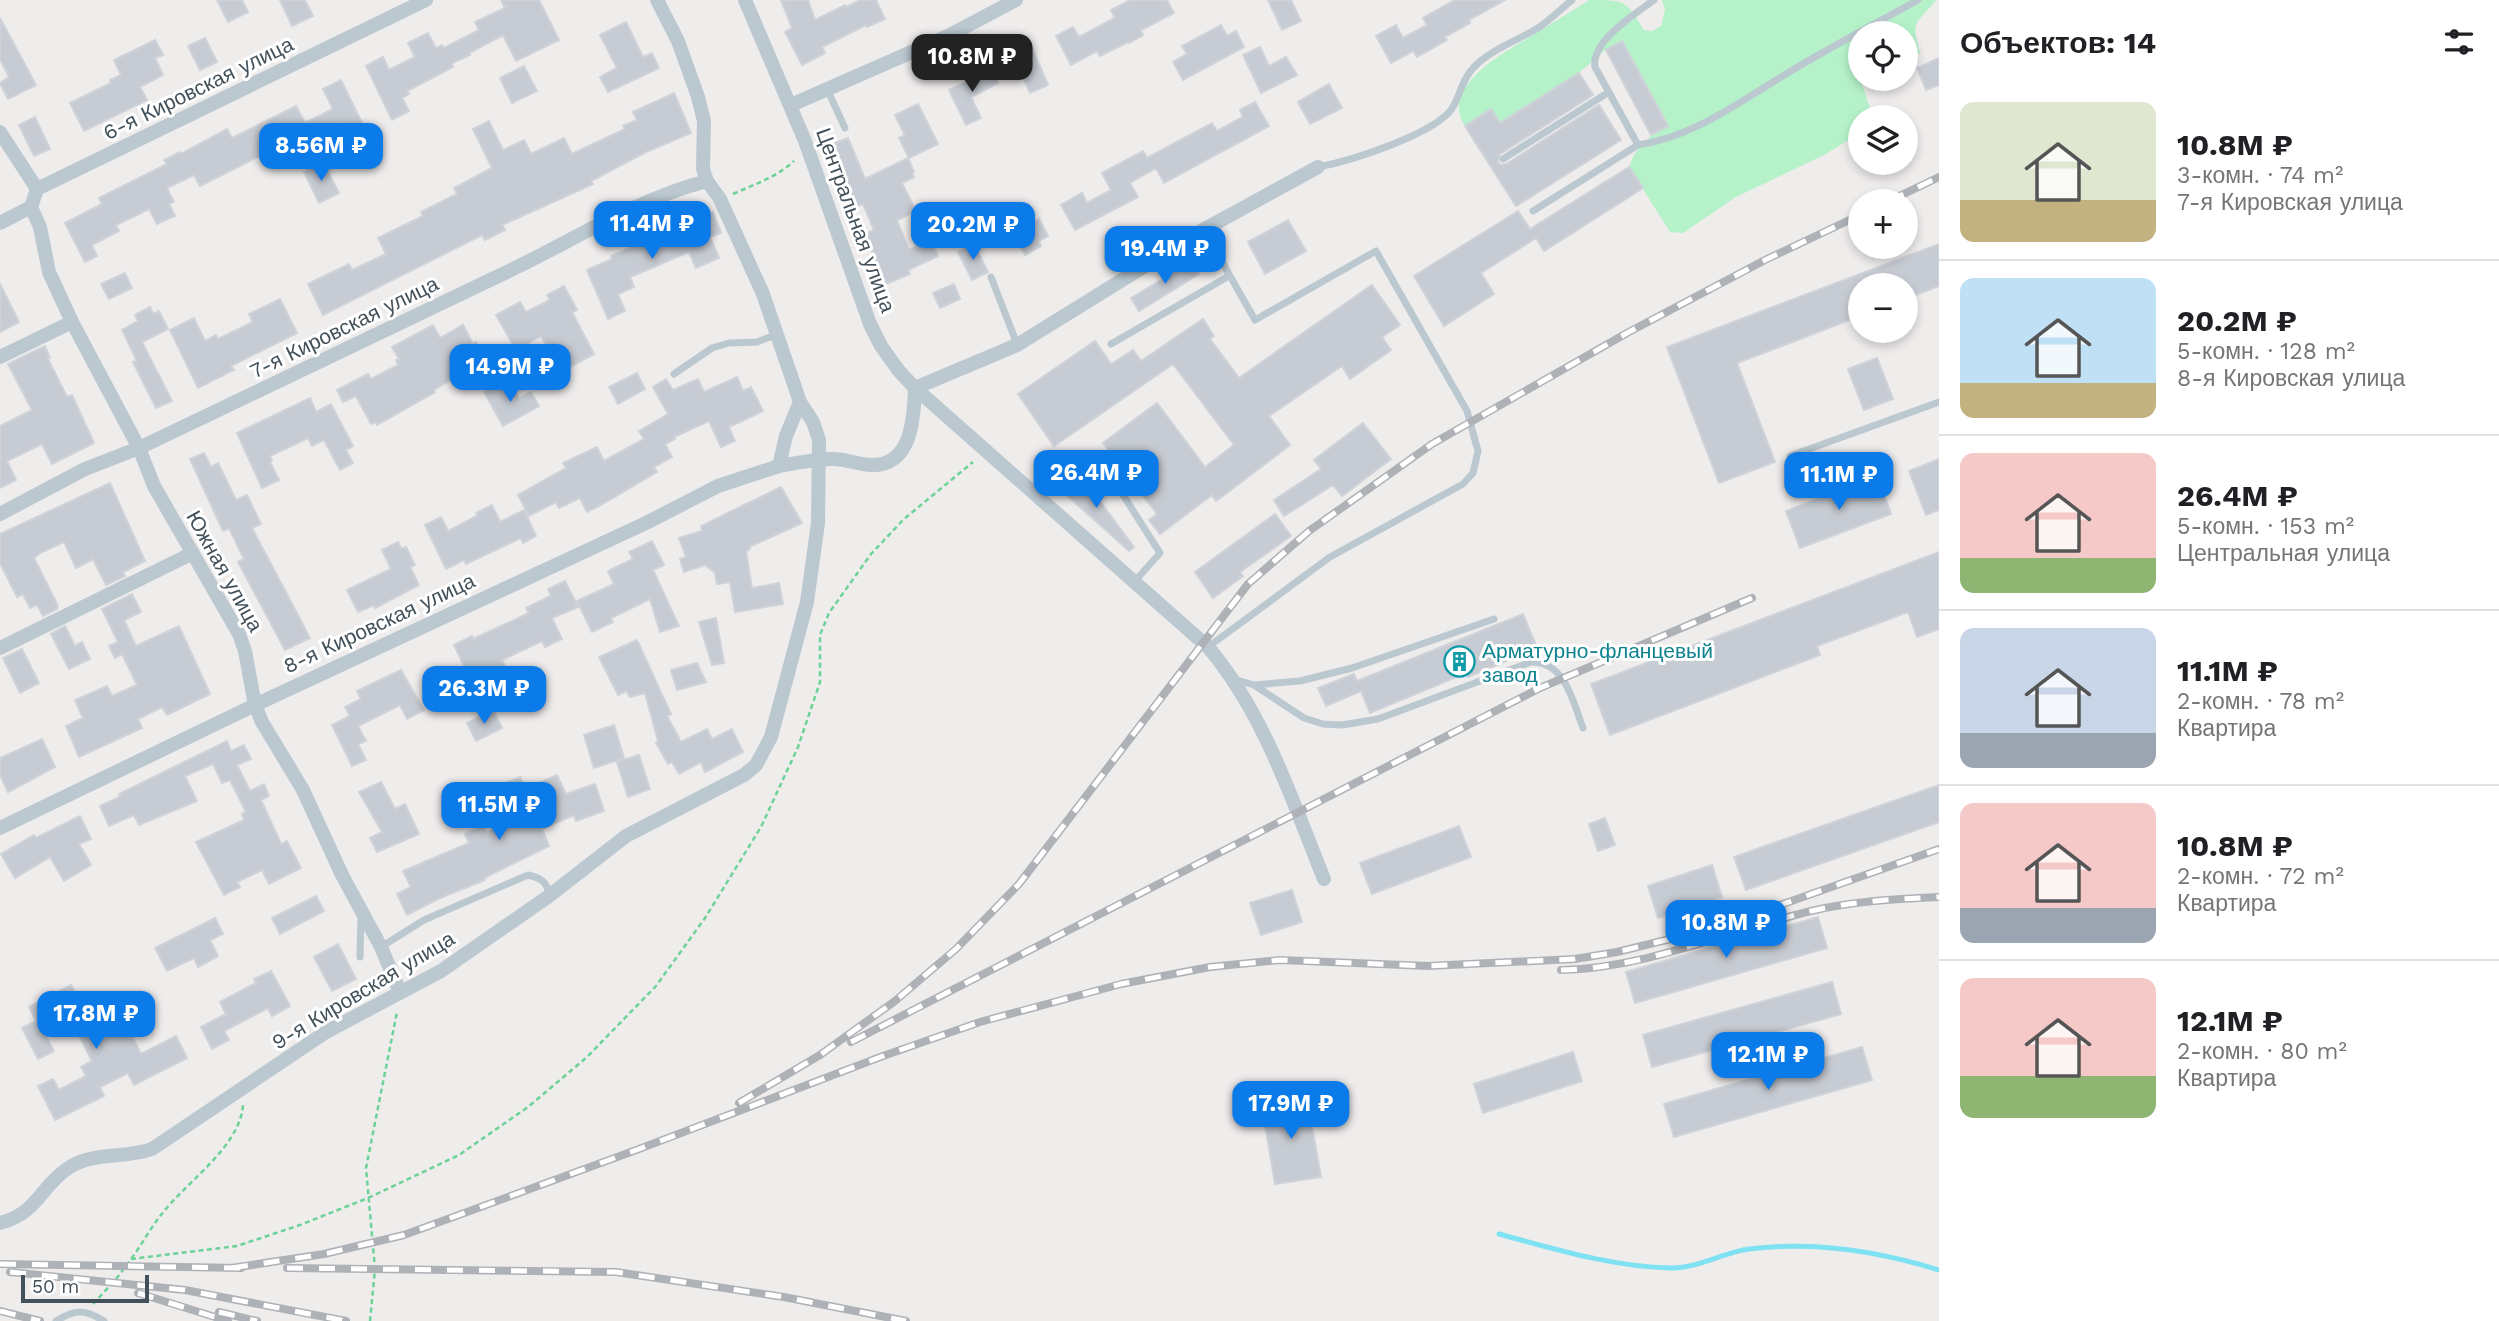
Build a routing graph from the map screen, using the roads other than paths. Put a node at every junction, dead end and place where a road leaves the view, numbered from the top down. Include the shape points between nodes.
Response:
1 (426, 0) edge
2 (657, 0) edge
3 (746, 0) edge
4 (1016, 0) edge
5 (1572, 0) edge
6 (1654, 0) edge
7 (1918, 0) edge
8 (1642, 4) edge
9 (827, 89) junction
10 (1609, 92) junction
11 (791, 105) junction
12 (845, 128) dead end
13 (0, 132) edge
14 (1638, 145) junction
15 (1503, 159) dead end
16 (1318, 167) joint
17 (707, 181) junction
18 (37, 189) junction
19 (31, 207) junction
20 (1533, 211) dead end
21 (0, 223) edge
22 (1203, 230) junction
23 (1229, 275) junction
24 (990, 277) dead end
25 (72, 322) junction
26 (778, 334) junction
27 (1111, 344) dead end
28 (1017, 345) junction
29 (0, 356) edge
30 (674, 374) dead end
31 (915, 388) junction
32 (800, 402) junction
33 (1939, 402) edge
34 (139, 448) junction
35 (1097, 454) dead end
36 (1790, 456) dead end
37 (818, 460) junction
38 (779, 466) junction
39 (0, 514) edge
40 (193, 553) junction
41 (1133, 582) junction
42 (1494, 618) dead end
43 (1208, 647) junction
44 (0, 648) edge
45 (1233, 679) junction
46 (1254, 685) junction
47 (255, 705) junction
48 (1583, 728) dead end
49 (0, 828) edge
50 (1324, 879) dead end
51 (549, 897) junction
52 (361, 910) junction
53 (381, 947) junction
54 (360, 957) dead end
55 (400, 992) junction
56 (0, 1223) edge
57 (56, 1321) edge
58 (104, 1321) edge

1 - 18 street, 6-я Кировская улица
2 - 17 street via 698,97
3 - 11 street, Центральная улица
4 - 9 street via 948,36
5 - 16 lane via 1542,26 1475,66 1443,118 1374,152
6 - 8 lane
7 - 14 lane via 1709,120 1658,142
8 - 10 lane via 1598,48 1595,67
9 - 11 street
9 - 12 lane
10 - 14 lane
10 - 15 lane
11 - 31 street, Центральная улица via 870,324 881,346
13 - 18 street
14 - 20 lane
16 - 22 street
17 - 26 street via 720,199
17 - 34 street, 7-я Кировская улица via 648,200
18 - 19 street
19 - 21 street
19 - 25 street, Южная улица via 49,272
22 - 23 lane
22 - 28 street
23 - 27 lane
23 - 43 lane via 1255,320 1376,251 1467,411 1478,451 1473,472 1463,484 1330,557
24 - 28 lane
25 - 29 street
25 - 34 street, Южная улица
26 - 30 lane via 712,348
26 - 32 street
28 - 31 street
31 - 37 street, 8-я Кировская улица via 911,432 897,457 872,465
31 - 41 street, Центральная улица
32 - 37 street via 817,430
32 - 38 street
33 - 36 lane
34 - 39 street, 7-я Кировская улица via 85,469
34 - 40 street, Южная улица via 154,486
35 - 41 lane via 1160,553
37 - 38 street, 8-я Кировская улица
37 - 51 street, 9-я Кировская улица via 818,523 807,602 771,737 756,765 626,836
38 - 47 street, 8-я Кировская улица via 718,486
40 - 44 street
40 - 47 street, Южная улица via 239,634
41 - 43 street, Центральная улица
42 - 46 lane via 1352,668 1300,681
43 - 45 street, Центральная улица
45 - 46 lane
45 - 50 street, Центральная улица via 1277,763
46 - 48 lane via 1304,718 1342,725 1378,719 1531,662 1542,662 1562,678
47 - 49 street, 8-я Кировская улица
47 - 52 street, Южная улица via 303,790
51 - 53 lane via 548,886 528,875 424,920
51 - 55 street, 9-я Кировская улица via 441,971
52 - 53 street, Южная улица
52 - 54 lane
53 - 55 street, Южная улица
55 - 56 street, 9-я Кировская улица via 326,1032 152,1149 94,1158 67,1168 24,1212
57 - 58 lane via 77,1311

